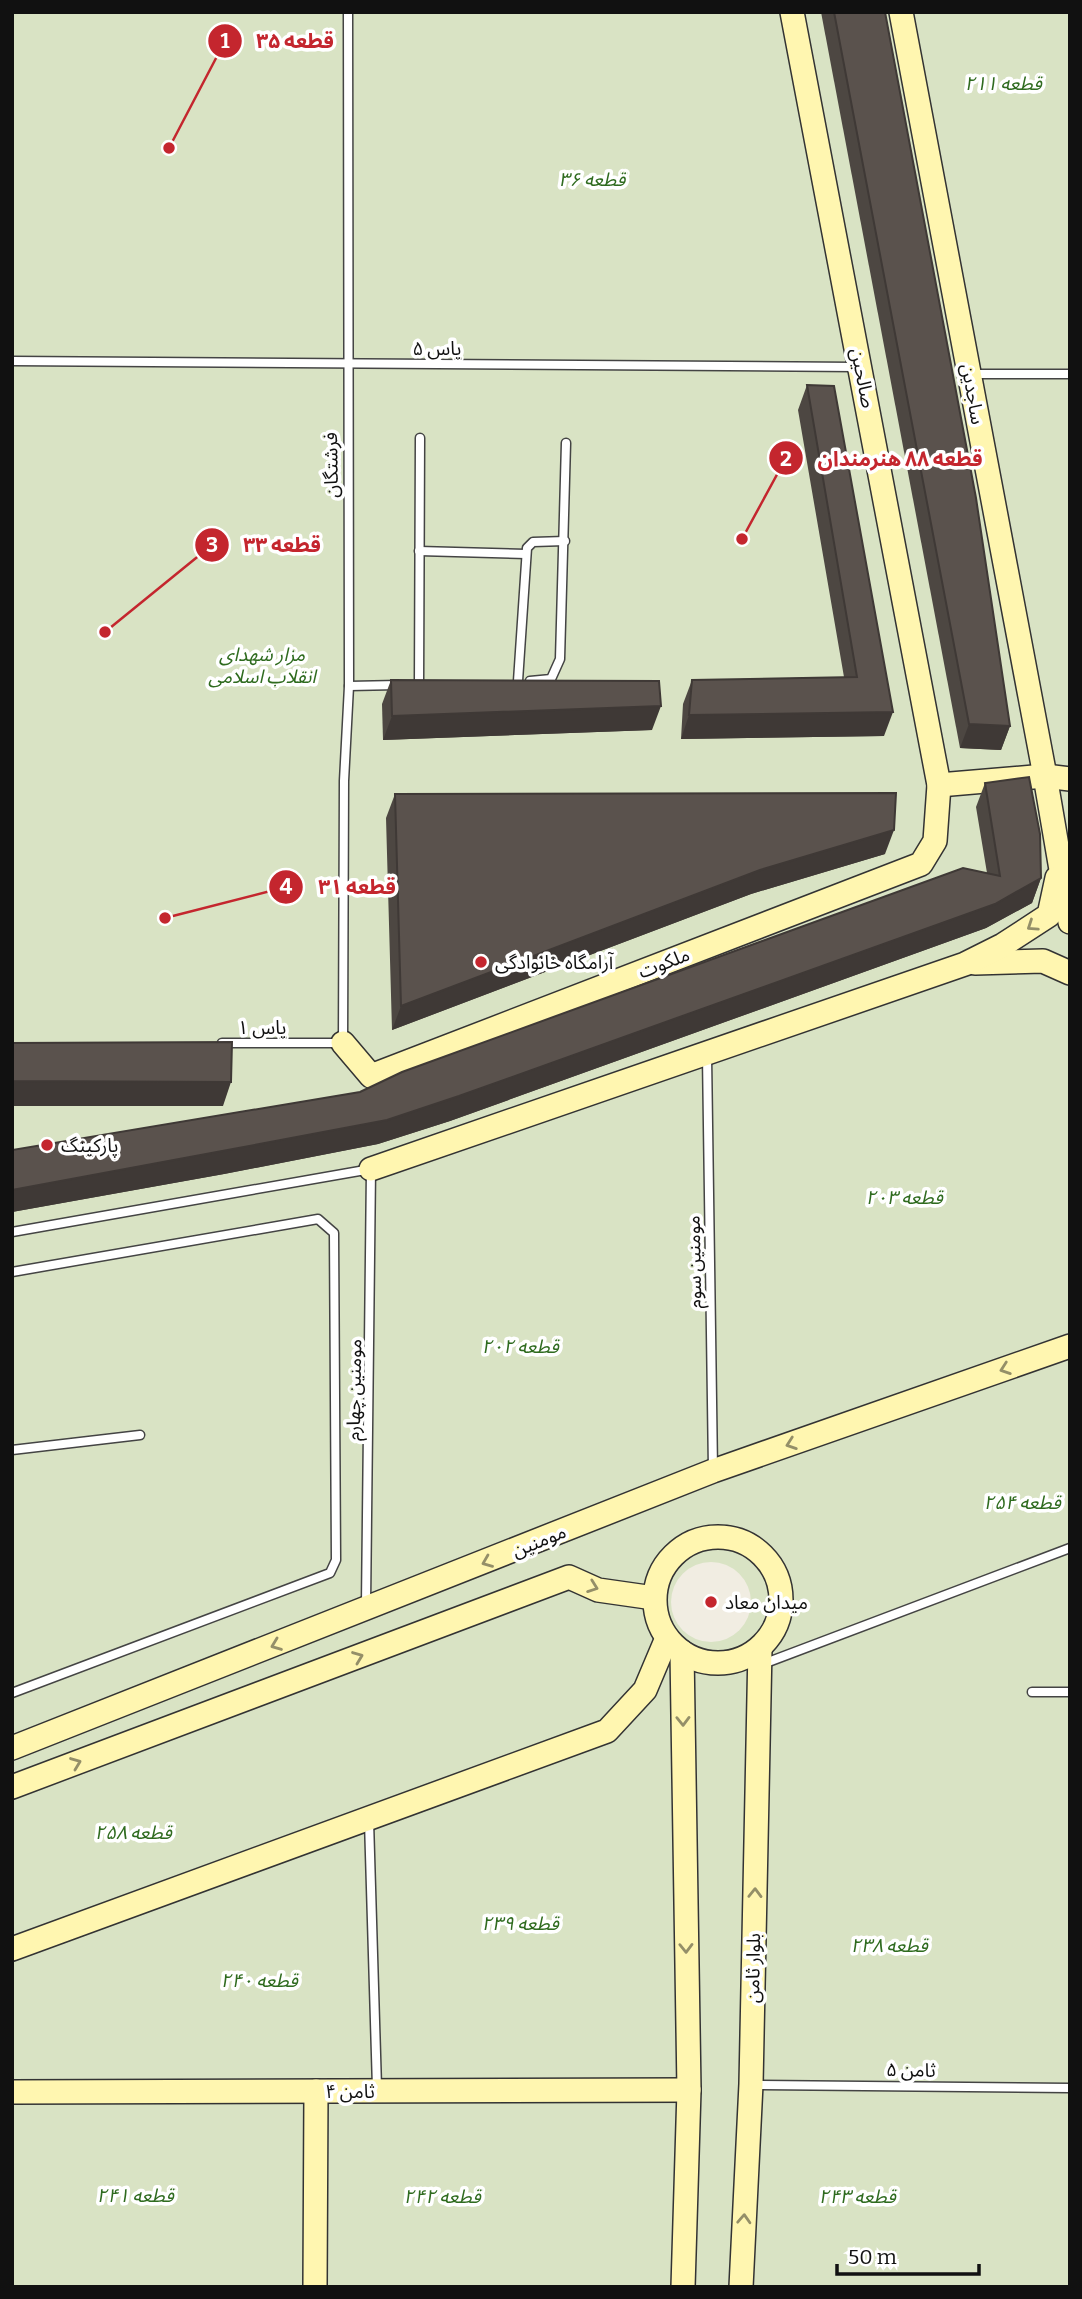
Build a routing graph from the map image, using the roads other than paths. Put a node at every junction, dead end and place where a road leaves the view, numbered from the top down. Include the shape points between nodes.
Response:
1 (348, 12) edge
2 (792, 12) edge
3 (901, 12) edge
4 (12, 361) edge
5 (346, 363) junction
6 (861, 367) junction
7 (969, 374) junction
8 (1070, 374) edge
9 (420, 438) dead end
10 (566, 443) dead end
11 (565, 541) junction
12 (419, 551) junction
13 (527, 554) junction
14 (506, 681) edge
15 (518, 681) junction
16 (431, 684) edge
17 (419, 685) junction
18 (349, 686) junction
19 (1045, 776) junction
20 (1070, 779) edge
21 (939, 785) junction
22 (1059, 868) junction
23 (1070, 922) edge
24 (965, 964) junction
25 (1070, 973) edge
26 (343, 1043) junction
27 (205, 1044) edge
28 (707, 1053) junction
29 (371, 1169) junction
30 (12, 1232) edge
31 (12, 1272) edge
32 (1070, 1346) edge
33 (140, 1435) dead end
34 (12, 1450) edge
35 (713, 1471) junction
36 (1070, 1548) edge
37 (654, 1598) junction
38 (366, 1610) junction
39 (674, 1645) junction
40 (760, 1656) junction
41 (1032, 1692) dead end
42 (1070, 1692) edge
43 (12, 1693) edge
44 (12, 1748) edge
45 (12, 1787) edge
46 (369, 1820) junction
47 (12, 1949) edge
48 (751, 2084) junction
49 (1070, 2088) edge
50 (689, 2090) junction
51 (316, 2091) junction
52 (377, 2091) junction
53 (12, 2092) edge
54 (315, 2287) edge
55 (683, 2287) edge
56 (741, 2287) edge

1 - 5 lane, فرشتگان
2 - 6 street, صالحین
3 - 7 street, ساجدین
4 - 5 lane, یاس ۵
5 - 6 lane, یاس ۵
5 - 18 lane, فرشتگان
6 - 21 street, صالحین
7 - 8 lane
7 - 19 street, ساجدین
9 - 12 lane
10 - 11 lane
11 - 13 lane via 534,542
11 - 15 lane via 559,665 551,679
12 - 13 lane
12 - 17 lane
13 - 15 lane
14 - 15 lane
16 - 17 lane
17 - 18 lane
18 - 26 lane, فرشتگان
19 - 20 street
19 - 21 street
19 - 22 street, ساجدین
21 - 26 street, ملکوت via 935,841 921,864 371,1076
22 - 23 street, ساجدین
22 -> 24 street via 1049,915
24 - 25 street via 1043,961
24 - 28 street
26 - 27 lane, یاس ۱
28 - 29 street
28 - 35 lane, مومنین سوم
29 - 30 lane
29 - 38 lane, مومنین چهارم
31 - 43 lane via 318,1219 334,1233 336,1560 330,1573
32 -> 35 street, مومنین
33 - 34 lane
35 -> 38 street, مومنین
36 - 40 lane
37 - 39 street via 657,1619
37 - 40 street via 669,1559 685,1546 704,1538 725,1537 745,1543 775,1571 781,1591 774,1632
45 -> 37 street via 569,1577 598,1590
38 -> 44 street, مومنین
39 - 40 street via 701,1661 722,1664
39 - 46 street via 645,1690 607,1731
39 -> 50 street
48 -> 40 street, بلوار ثامن
41 - 42 lane
46 - 47 street
46 - 52 lane
48 - 49 lane, ثامن ۵
56 -> 48 street, بلوار ثامن
50 - 52 street, ثامن ۴
50 - 55 street
51 - 52 street, ثامن ۴
51 - 53 street, ثامن ۴
51 - 54 street

